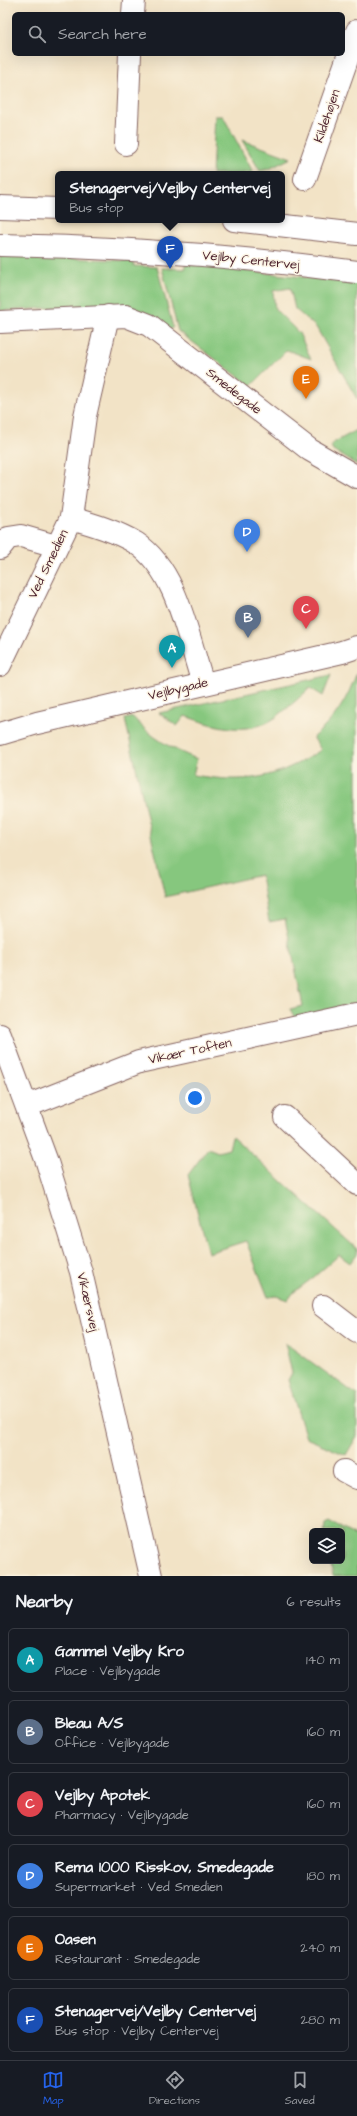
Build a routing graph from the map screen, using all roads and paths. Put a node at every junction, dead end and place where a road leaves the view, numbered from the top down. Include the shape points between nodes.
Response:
1 (134, 0) edge
2 (133, 12) edge
3 (357, 31) edge
4 (130, 56) edge
5 (126, 144) dead end
6 (305, 179) dead end
7 (0, 207) edge
8 (55, 209) edge
9 (260, 223) edge
10 (357, 234) edge
11 (0, 245) edge
12 (357, 272) edge
13 (108, 316) junction
14 (0, 322) edge
15 (357, 477) edge
16 (71, 518) junction
17 (56, 546) junction
18 (0, 548) edge
19 (357, 647) edge
20 (0, 665) edge
21 (203, 683) junction
22 (0, 734) edge
23 (357, 1014) edge
24 (0, 1035) edge
25 (27, 1106) junction
26 (285, 1117) dead end
27 (357, 1184) edge
28 (323, 1306) dead end
29 (357, 1332) edge
30 (151, 1576) edge

1 - 2 street
3 - 6 street, Kildehøjen
4 - 5 street
7 - 8 street
9 - 10 street
11 - 12 street, Vejlby Centervej via 153,251 275,261
13 - 14 street, Smedegade
13 - 15 street, Smedegade via 126,316 149,325 310,450
13 - 16 street via 85,416
16 - 17 street, Ved Smedien
16 - 21 street, Ved Smedien via 115,533 136,544 152,558 167,581 188,629
17 - 18 street via 21,536 8,538
17 - 20 street, Ved Smedien
19 - 21 street, Vejlbygade
21 - 22 street, Vejlbygade
23 - 25 street, Vikær Toften via 139,1062
24 - 25 street, Vikærsvej
25 - 30 street, Vikærsvej via 81,1272
26 - 27 street
28 - 29 street

